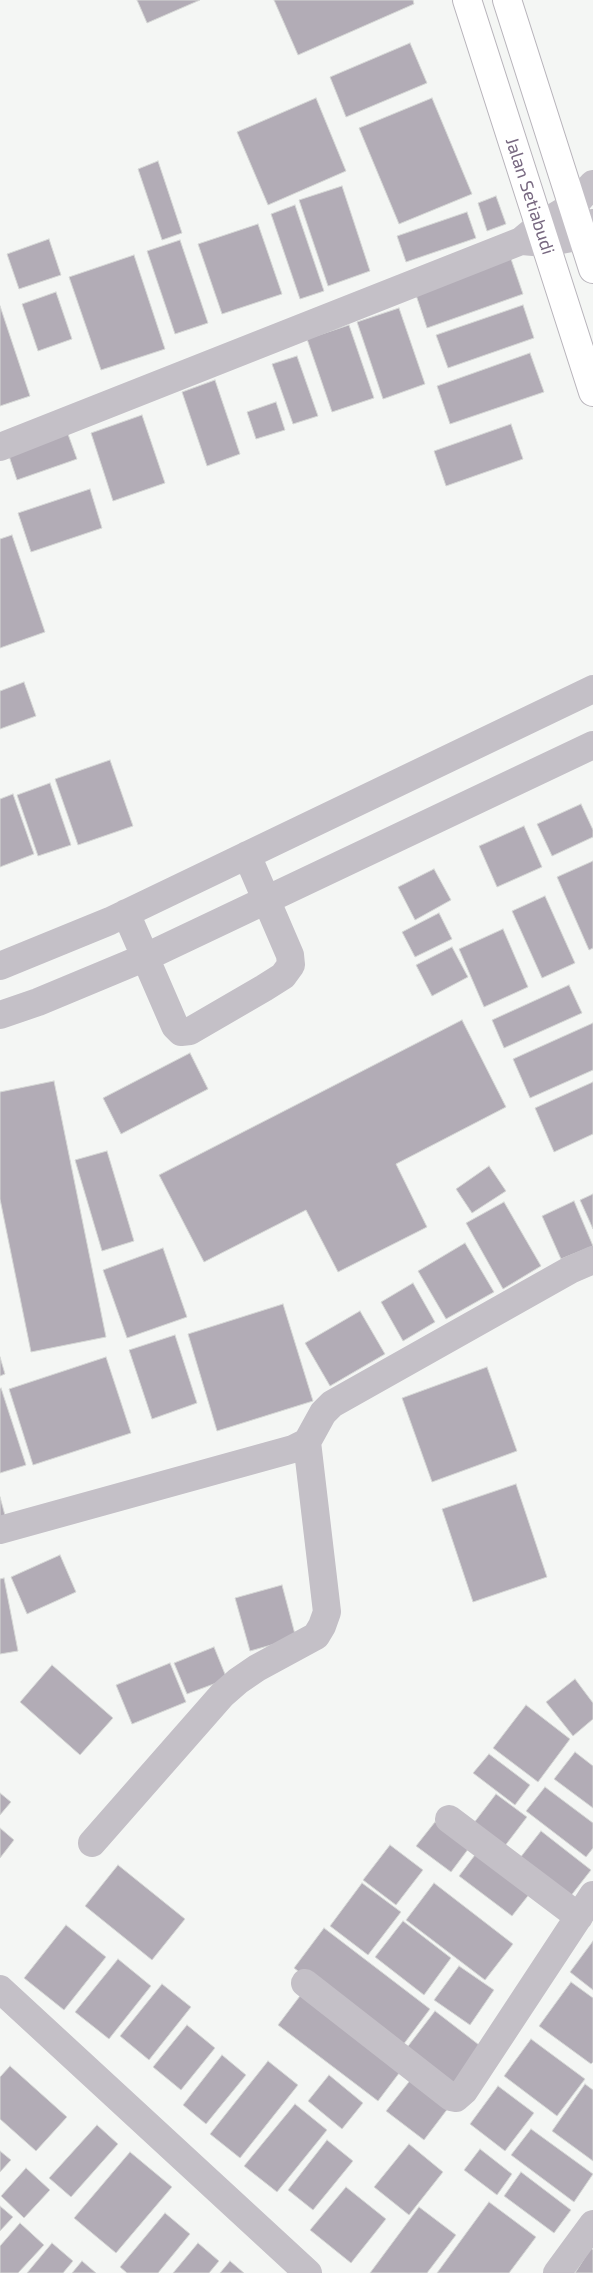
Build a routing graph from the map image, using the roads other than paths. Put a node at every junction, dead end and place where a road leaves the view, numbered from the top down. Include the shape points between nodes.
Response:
1 (467, 0) edge
2 (507, 0) edge
3 (593, 184) edge
4 (583, 222) edge
5 (535, 236) junction
6 (593, 269) edge
7 (593, 392) edge
8 (0, 447) edge
9 (593, 689) edge
10 (593, 746) edge
11 (247, 855) junction
12 (267, 899) junction
13 (126, 913) junction
14 (146, 957) junction
15 (0, 966) edge
16 (0, 1015) edge
17 (593, 1260) edge
18 (307, 1442) junction
19 (0, 1530) edge
20 (449, 1819) dead end
21 (92, 1843) dead end
22 (586, 1906) edge
23 (305, 1983) dead end
24 (0, 1989) edge
25 (593, 2224) edge
26 (308, 2273) edge
27 (558, 2273) edge

1 - 5 main road, Jalan Setiabudi
2 - 4 main road
3 - 4 street
4 - 5 street
4 - 6 main road
5 - 7 main road, Jalan Setiabudi
5 - 8 street
9 - 11 street
10 - 12 street
11 - 12 street
11 - 13 street
12 - 14 street
12 - 14 street via 290,954 291,965 271,984 190,1031 181,1032 175,1026
13 - 14 street
13 - 15 street
14 - 16 street
17 - 18 street via 332,1404 323,1413
18 - 19 street via 293,1450
18 - 21 street via 327,1612 322,1626 316,1636 257,1668 222,1695
20 - 22 street
22 - 23 street via 464,2091 456,2098
24 - 26 street
25 - 27 street

